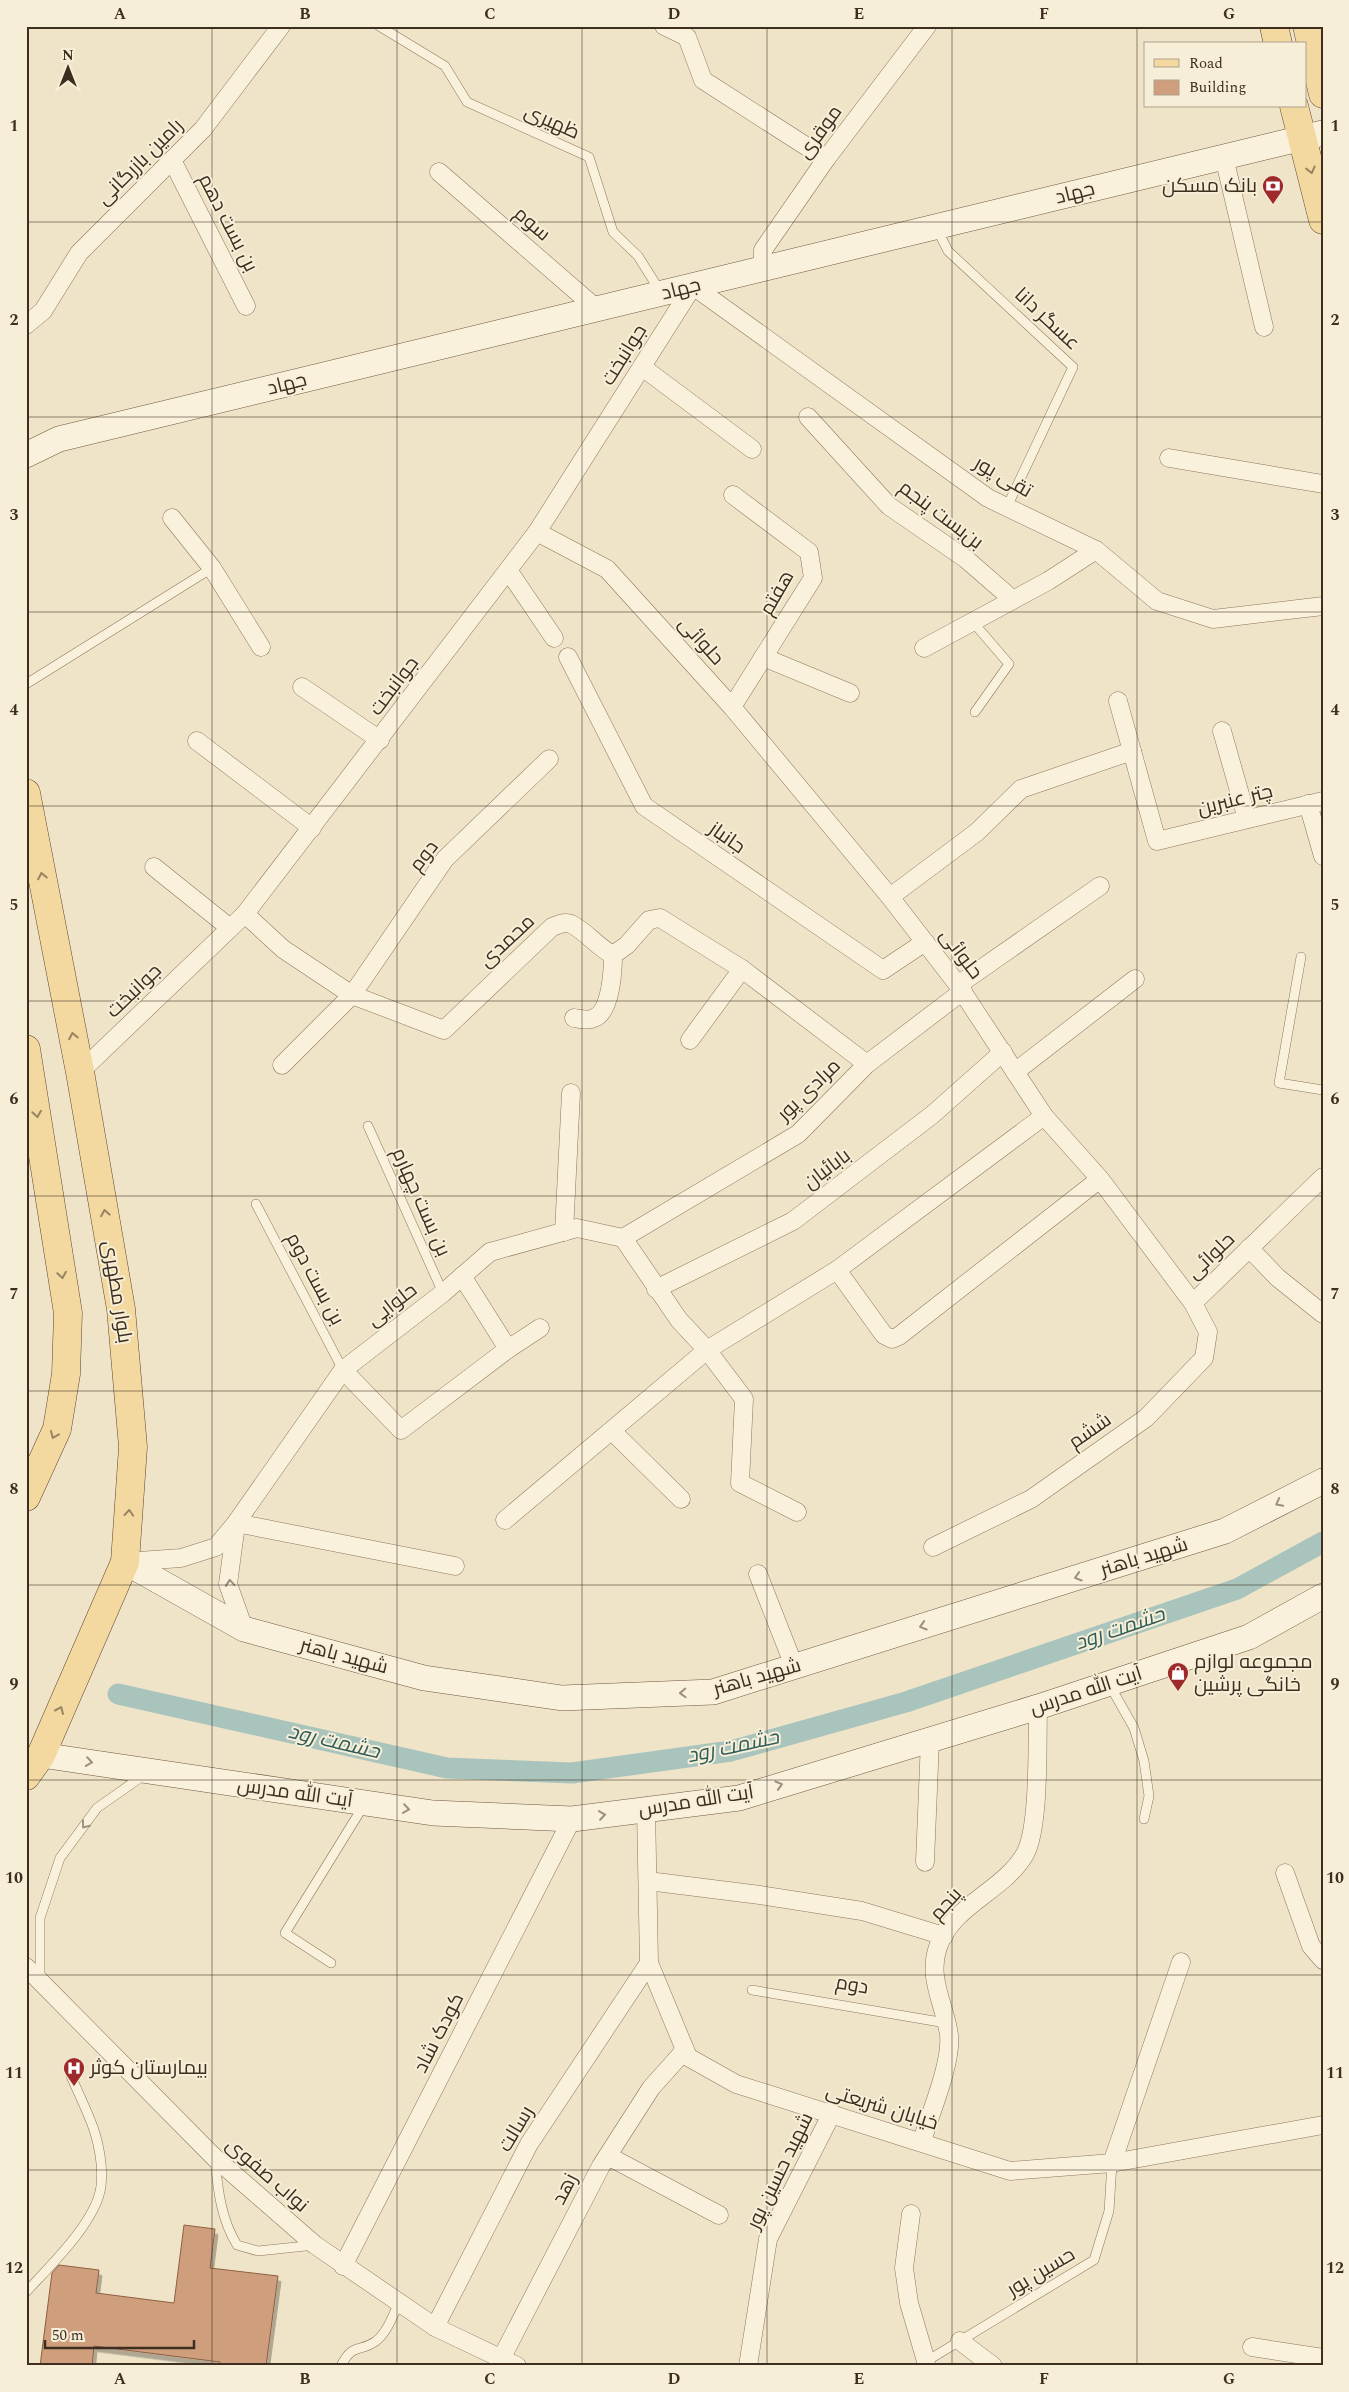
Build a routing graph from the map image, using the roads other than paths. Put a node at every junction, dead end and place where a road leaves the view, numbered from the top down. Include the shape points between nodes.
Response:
1 (281, 26) edge
2 (379, 26) edge
3 (926, 26) edge
4 (1274, 26) edge
5 (1307, 26) edge
6 (670, 28) edge
7 (1278, 42) edge
8 (1323, 94) edge
9 (1295, 108) edge
10 (1313, 136) edge
11 (1224, 158) junction
12 (826, 159) junction
13 (172, 160) junction
14 (439, 172) dead end
15 (1323, 220) edge
16 (936, 227) junction
17 (762, 269) junction
18 (693, 286) junction
19 (661, 294) junction
20 (246, 306) dead end
21 (597, 309) junction
22 (26, 325) edge
23 (1264, 327) dead end
24 (642, 367) junction
25 (808, 416) dead end
26 (26, 439) edge
27 (59, 439) junction
28 (752, 449) dead end
29 (26, 454) edge
30 (1169, 458) dead end
31 (1323, 484) edge
32 (733, 495) dead end
33 (1007, 506) junction
34 (172, 518) dead end
35 (537, 532) junction
36 (1096, 550) junction
37 (212, 568) junction
38 (508, 570) junction
39 (1012, 599) junction
40 (1323, 606) edge
41 (972, 621) junction
42 (554, 638) dead end
43 (261, 648) dead end
44 (924, 648) dead end
45 (568, 657) dead end
46 (763, 657) junction
47 (26, 684) edge
48 (302, 687) dead end
49 (850, 694) dead end
50 (1118, 701) dead end
51 (732, 707) junction
52 (975, 712) dead end
53 (1222, 731) dead end
54 (380, 740) junction
55 (197, 742) dead end
56 (1132, 751) junction
57 (549, 759) dead end
58 (26, 793) edge
59 (1315, 803) edge
60 (1247, 819) junction
61 (312, 828) junction
62 (1323, 856) edge
63 (154, 867) dead end
64 (1100, 886) dead end
65 (890, 897) junction
66 (245, 914) junction
67 (230, 928) junction
68 (925, 942) junction
69 (613, 955) junction
70 (1301, 956) dead end
71 (742, 969) junction
72 (1135, 979) dead end
73 (961, 988) junction
74 (352, 995) junction
75 (574, 1018) dead end
76 (690, 1040) dead end
77 (26, 1049) edge
78 (1003, 1052) junction
79 (867, 1064) junction
80 (282, 1065) dead end
81 (80, 1072) junction
82 (1015, 1072) junction
83 (1323, 1090) edge
84 (571, 1093) dead end
85 (1044, 1116) junction
86 (368, 1126) dead end
87 (1323, 1176) edge
88 (1100, 1179) junction
89 (256, 1204) dead end
90 (564, 1232) junction
91 (623, 1238) junction
92 (1249, 1248) junction
93 (837, 1270) junction
94 (462, 1276) junction
95 (656, 1289) junction
96 (442, 1293) junction
97 (1193, 1303) junction
98 (1323, 1314) edge
99 (540, 1328) dead end
100 (508, 1349) junction
101 (707, 1350) junction
102 (342, 1370) junction
103 (612, 1431) junction
104 (1323, 1481) edge
105 (26, 1496) edge
106 (681, 1499) dead end
107 (797, 1512) dead end
108 (506, 1520) dead end
109 (236, 1523) junction
110 (933, 1547) dead end
111 (125, 1562) junction
112 (456, 1566) dead end
113 (758, 1574) dead end
114 (1323, 1596) edge
115 (244, 1629) junction
116 (794, 1666) junction
117 (1109, 1684) junction
118 (1038, 1707) junction
119 (930, 1740) junction
120 (34, 1766) edge
121 (148, 1772) junction
122 (366, 1803) junction
123 (646, 1809) junction
124 (1144, 1819) dead end
125 (572, 1820) junction
126 (925, 1862) dead end
127 (1285, 1873) dead end
128 (648, 1881) junction
129 (944, 1936) junction
130 (1323, 1960) edge
131 (1181, 1962) dead end
132 (331, 1963) dead end
133 (649, 1963) junction
134 (26, 1967) edge
135 (40, 1980) junction
136 (752, 1990) dead end
137 (946, 2023) junction
138 (685, 2050) junction
139 (71, 2076) dead end
140 (832, 2113) junction
141 (1323, 2125) edge
142 (922, 2142) junction
143 (608, 2156) junction
144 (215, 2158) junction
145 (1112, 2163) junction
146 (911, 2214) dead end
147 (719, 2215) dead end
148 (315, 2245) junction
149 (343, 2266) junction
150 (26, 2292) edge
151 (399, 2303) junction
152 (435, 2327) junction
153 (960, 2341) junction
154 (1252, 2347) dead end
155 (1323, 2358) edge
156 (509, 2362) edge
157 (924, 2363) edge
158 (341, 2366) edge
159 (748, 2366) edge
160 (993, 2366) edge

1 - 13 street, رامین بازرگانی via 203,129
2 - 19 lane, ظهیری via 445,66 467,102 589,158 613,232 638,256
3 - 12 street, موقری
4 - 7 main road
5 - 8 main road
6 - 12 street via 687,37 703,80
9 - 10 main road
10 - 11 main road, جهاد
10 -> 15 main road
11 - 16 main road, جهاد
11 - 23 street
12 - 17 street, موقری via 763,250
13 - 20 street, بن بست دهم
13 - 22 street, رامین بازرگانی via 79,253 43,311
14 - 21 street, سوم
16 - 17 main road, جهاد
16 - 33 lane, عسگر دانا via 948,251 1073,367
17 - 18 main road, جهاد
18 - 19 main road, جهاد
18 - 24 street, جوانبخت
18 - 33 street, تقی پور via 988,498
19 - 21 main road, جهاد
21 - 27 main road, جهاد
24 - 28 street
24 - 35 street, جوانبخت
25 - 39 street, بن‌بست پنجم via 889,506 966,559
26 - 27 main road
27 - 29 main road
30 - 31 street
32 - 46 street, هفتم via 809,552 813,578
33 - 36 street, تقی پور
34 - 37 street
35 - 38 street, جوانبخت
35 - 51 street, حلوائی via 607,569
36 - 39 street via 1048,581
36 - 40 street, تقی پور via 1157,601 1213,619
37 - 43 street
37 - 47 lane
38 - 42 street
38 - 54 street, جوانبخت
39 - 41 street
41 - 44 street
41 - 52 lane via 1009,664
45 - 68 street, جانباز via 644,806 883,970
46 - 49 street
46 - 51 street, هفتم
48 - 54 street
50 - 56 street
51 - 65 street, حلوائی
53 - 60 street
54 - 61 street, جوانبخت
55 - 61 street
56 - 60 street, چتر عنبرین via 1156,841
56 - 65 street via 1021,789 977,832
57 - 74 street, دوم via 445,859
81 -> 58 main road, بلوار مطهری
59 - 60 street, چتر عنبرین
59 - 62 street
61 - 66 street, جوانبخت
63 - 67 street
64 - 73 street, مرادی پور
65 - 68 street, حلوائی
66 - 67 street, جوانبخت
66 - 74 street, محمدی via 283,949
67 - 81 street, جوانبخت
68 - 73 street, حلوائی
69 - 71 street via 627,945 648,920 660,918
69 - 74 street, محمدی via 571,924 552,927 444,1030
69 - 75 street via 608,999 599,1015 590,1019
70 - 83 lane via 1279,1083
71 - 76 street
71 - 79 street
72 - 82 street
73 - 78 street, حلوائی
73 - 79 street, مرادی پور
74 - 80 street, دوم
77 -> 105 main road via 68,1313 66,1374 57,1429
78 - 82 street, حلوائی
78 - 95 street, بابائیان via 932,1115 794,1221
79 - 91 street, مرادی پور via 798,1134
111 -> 81 main road, بلوار مطهری via 133,1447 129,1377 122,1309
82 - 85 street, حلوائی
84 - 90 street
85 - 88 street, حلوائی
85 - 93 street
86 - 96 lane, بن بست چهارم
87 - 92 street, حلوائی
88 - 93 street via 892,1339 884,1335
88 - 97 street, حلوائی
89 - 102 lane, بن بست دوم
90 - 91 street, حلوایی via 577,1228
90 - 94 street, حلوایی via 490,1252
91 - 95 street
92 - 97 street, حلوائی
92 - 98 street via 1278,1278
93 - 101 street
94 - 96 street, حلوایی
94 - 100 street
95 - 101 street
96 - 102 street, حلوایی
97 - 110 street, ششم via 1208,1332 1204,1358 1146,1418 1031,1499
99 - 100 street
100 - 102 street via 401,1430
101 - 103 street
101 - 107 street via 744,1399 740,1483
102 - 109 street, حلوایی
103 - 106 street
103 - 108 street
104 -> 116 main road, شهید باهنر via 1225,1531
109 - 111 street, حلوایی via 216,1547 181,1558
109 - 112 street
115 -> 109 street via 228,1584
111 - 115 main road, شهید باهنر
120 -> 111 main road, بلوار مطهری
113 - 116 street
114 - 117 main road, آیت الله مدرس via 1249,1636
116 -> 115 main road, شهید باهنر via 713,1692 562,1698 424,1678
117 - 118 main road, آیت الله مدرس
117 - 124 lane via 1134,1728 1144,1761 1149,1796
118 - 119 main road, آیت الله مدرس
118 - 129 street, پنجم via 1034,1820 1025,1854 1009,1873 957,1917
123 -> 119 main road, آیت الله مدرس via 739,1798
119 - 126 street
120 -> 121 main road, آیت الله مدرس
121 - 122 main road, آیت الله مدرس
121 -> 135 lane via 97,1808 60,1858 40,1918
122 -> 125 main road, آیت الله مدرس via 433,1812
122 - 132 lane via 286,1933
125 -> 123 main road, آیت الله مدرس
123 - 128 street, خیابان شریعتی
125 - 149 street, کودک شاد
127 - 130 street via 1311,1946
128 - 129 street via 862,1912
128 - 133 street, خیابان شریعتی
129 - 137 street, پنجم via 938,1946 933,1970
131 - 145 street
133 - 138 street, خیابان شریعتی
133 - 152 street, رسالت via 529,2144
134 - 135 street, نواب صفوی
135 - 144 street, نواب صفوی
136 - 137 lane, دوم
137 - 142 street, پنجم via 949,2036 947,2058
138 - 140 street, خیابان شریعتی via 688,2057 736,2084
138 - 143 street, زهد via 652,2088
139 - 150 lane via 94,2132 102,2165 101,2188 95,2205 68,2247
140 - 142 street, خیابان شریعتی
140 - 159 street, شهید حسین پور via 768,2239
141 - 145 street, خیابان شریعتی
142 - 145 street, خیابان شریعتی via 1010,2170
143 - 147 street
143 - 156 street, زهد
144 - 148 street, نواب صفوی
144 - 148 lane via 218,2193 228,2230 236,2245 258,2251
145 - 153 lane, حسین پور via 1110,2211 1094,2260
146 - 157 street via 904,2268
148 - 149 street, نواب صفوی
149 - 151 street, نواب صفوی
151 - 152 street, نواب صفوی
151 - 158 lane via 376,2341 356,2348
152 - 156 street, نواب صفوی
153 - 157 lane, حسین پور
153 - 160 street
154 - 155 street

